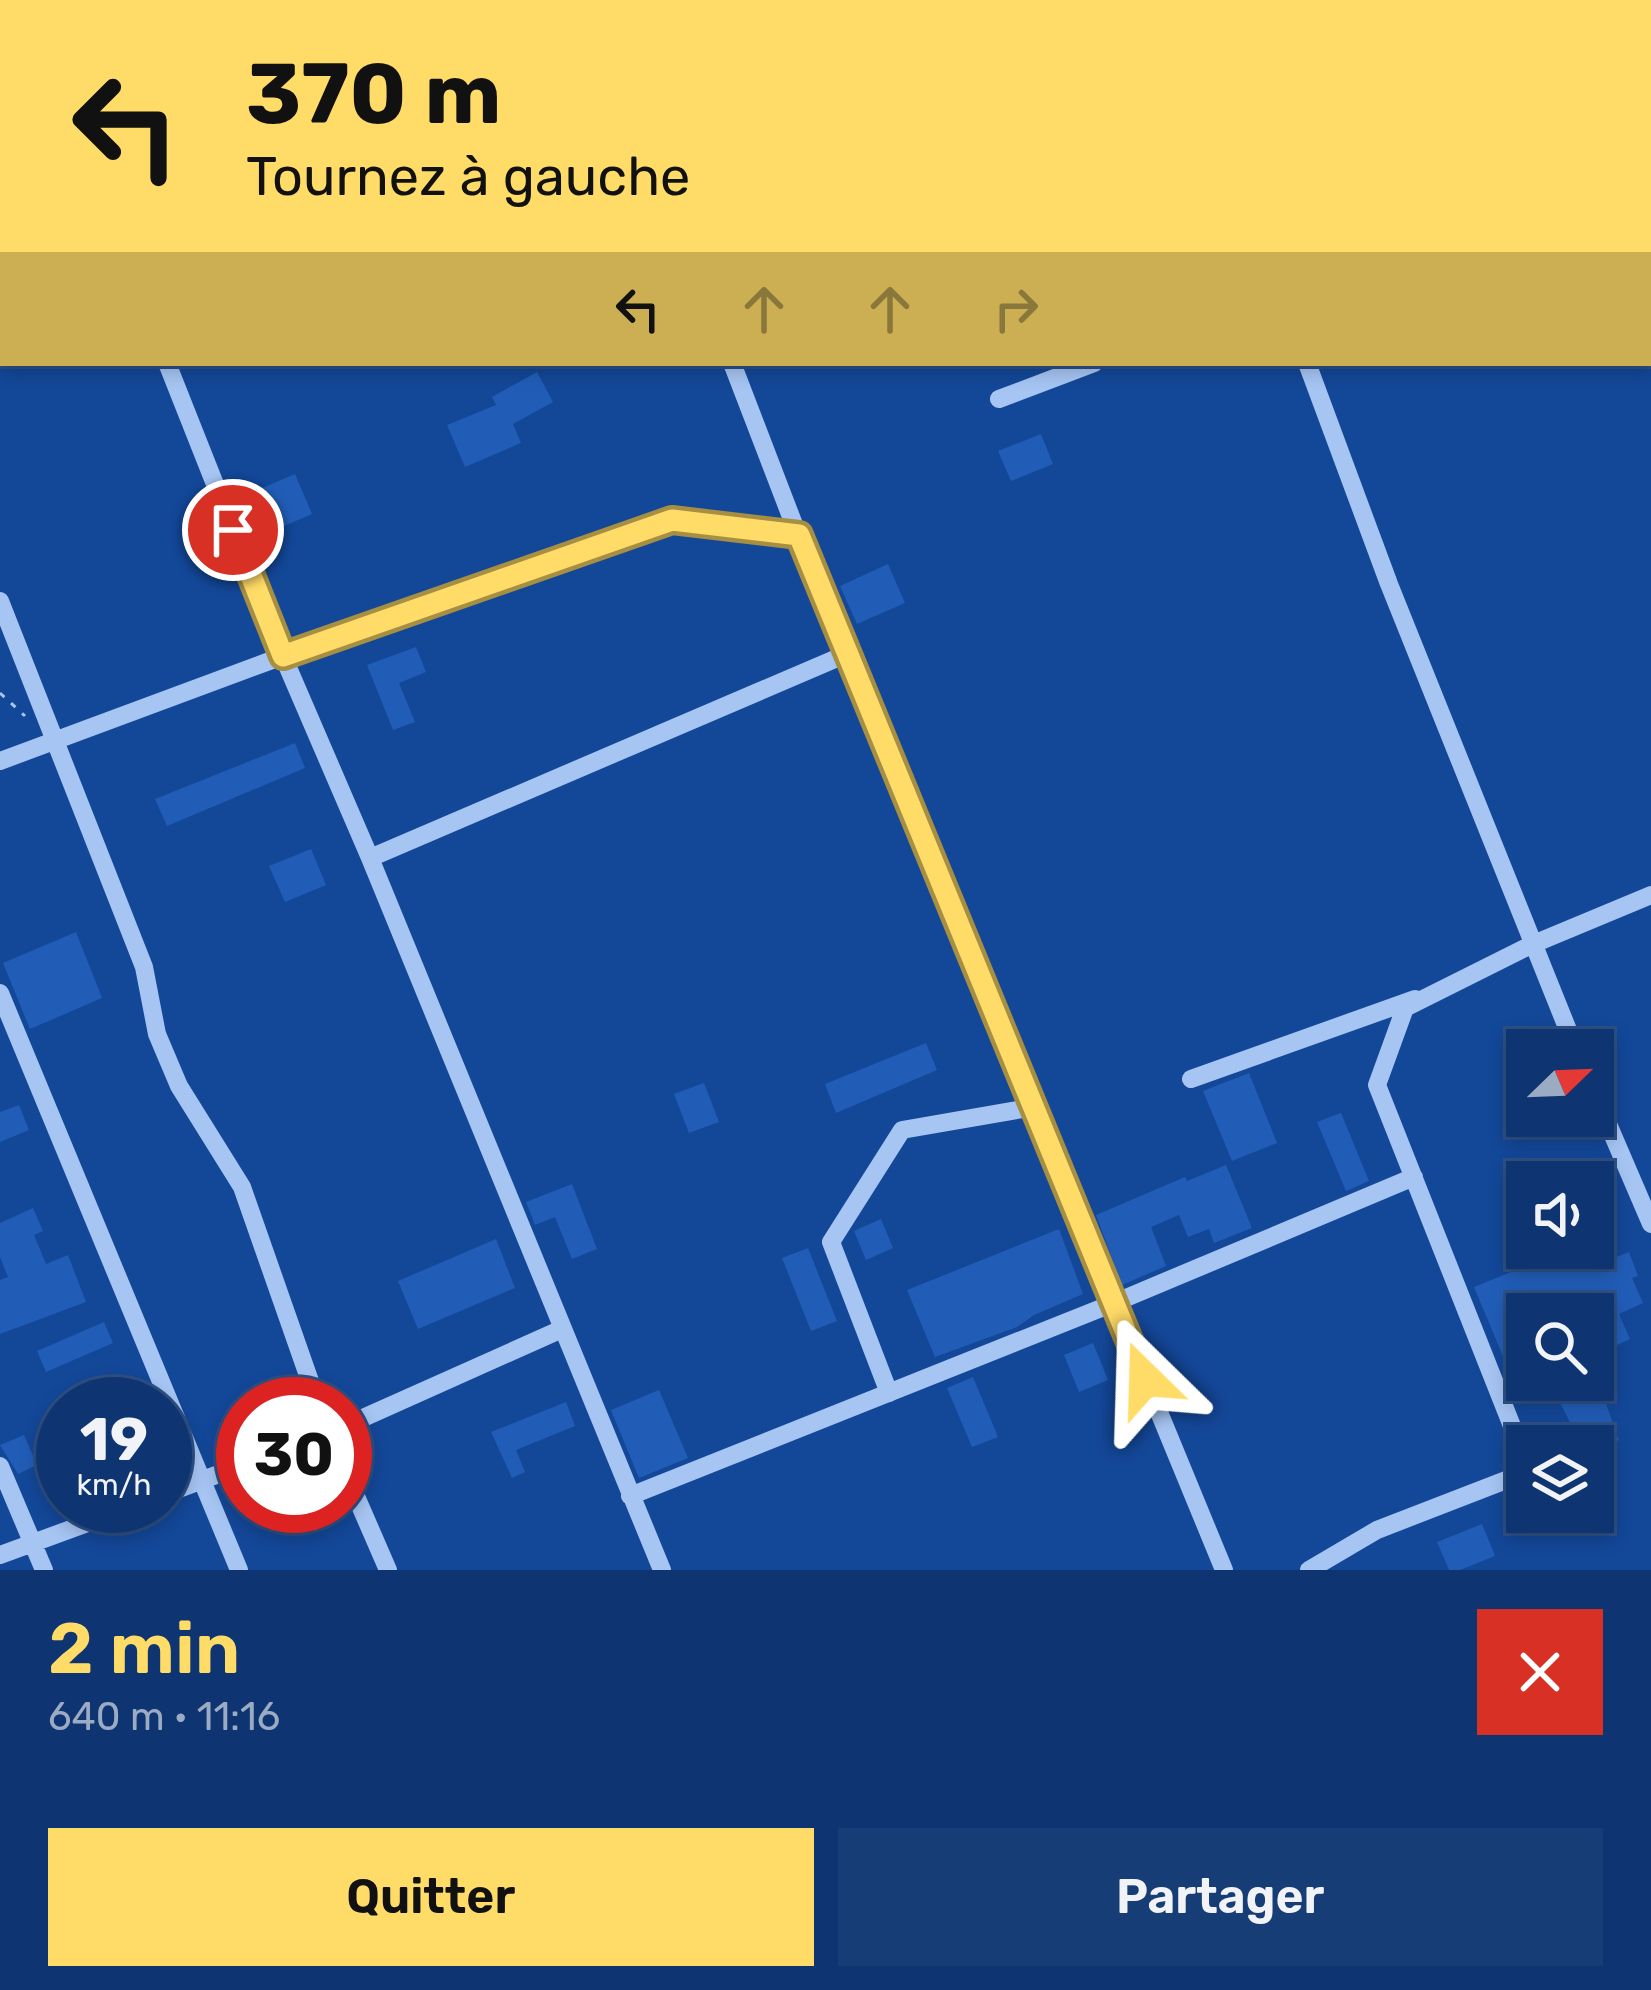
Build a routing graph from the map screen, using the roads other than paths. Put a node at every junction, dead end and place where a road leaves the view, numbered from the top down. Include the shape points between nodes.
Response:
1 (168, 366) edge
2 (733, 366) edge
3 (1086, 366) edge
4 (1308, 366) edge
5 (998, 399) dead end
6 (799, 535) junction
7 (0, 601) edge
8 (848, 653) junction
9 (283, 656) junction
10 (54, 742) junction
11 (0, 761) edge
12 (370, 859) junction
13 (1651, 895) edge
14 (1531, 945) junction
15 (1442, 989) junction
16 (0, 993) edge
17 (1567, 1029) edge
18 (1191, 1079) dead end
19 (1034, 1107) junction
20 (1613, 1137) edge
21 (1414, 1177) junction
22 (1651, 1224) edge
23 (1114, 1303) junction
24 (562, 1329) junction
25 (309, 1377) edge
26 (889, 1393) junction
27 (372, 1414) edge
28 (1510, 1425) edge
29 (0, 1466) edge
30 (216, 1475) edge
31 (1506, 1477) edge
32 (203, 1480) junction
33 (192, 1484) edge
34 (629, 1496) junction
35 (62, 1533) edge
36 (372, 1533) edge
37 (33, 1544) junction
38 (0, 1556) edge
39 (44, 1570) edge
40 (239, 1570) edge
41 (388, 1570) edge
42 (662, 1570) edge
43 (1224, 1570) edge
44 (1309, 1570) edge

1 - 9 street
2 - 6 street
3 - 5 street
4 - 14 street
6 - 8 street
6 - 9 street via 672,520
7 - 10 street
8 - 12 street
8 - 19 street
9 - 10 street
9 - 12 street
10 - 11 street
10 - 25 street via 144,967 157,1034 179,1086 242,1187
12 - 24 street
13 - 14 street
14 - 15 street
14 - 17 street
15 - 18 street
15 - 21 street via 1405,1008 1377,1085
16 - 32 street
19 - 23 street
19 - 26 street via 902,1130 831,1242
20 - 22 street
21 - 23 street
21 - 28 street
23 - 26 street
23 - 43 street
24 - 27 street
24 - 34 street
26 - 34 street
29 - 37 street
30 - 32 street
31 - 44 street via 1377,1530
32 - 33 street
32 - 40 street
34 - 42 street
35 - 37 street
36 - 41 street
37 - 38 street
37 - 39 street

